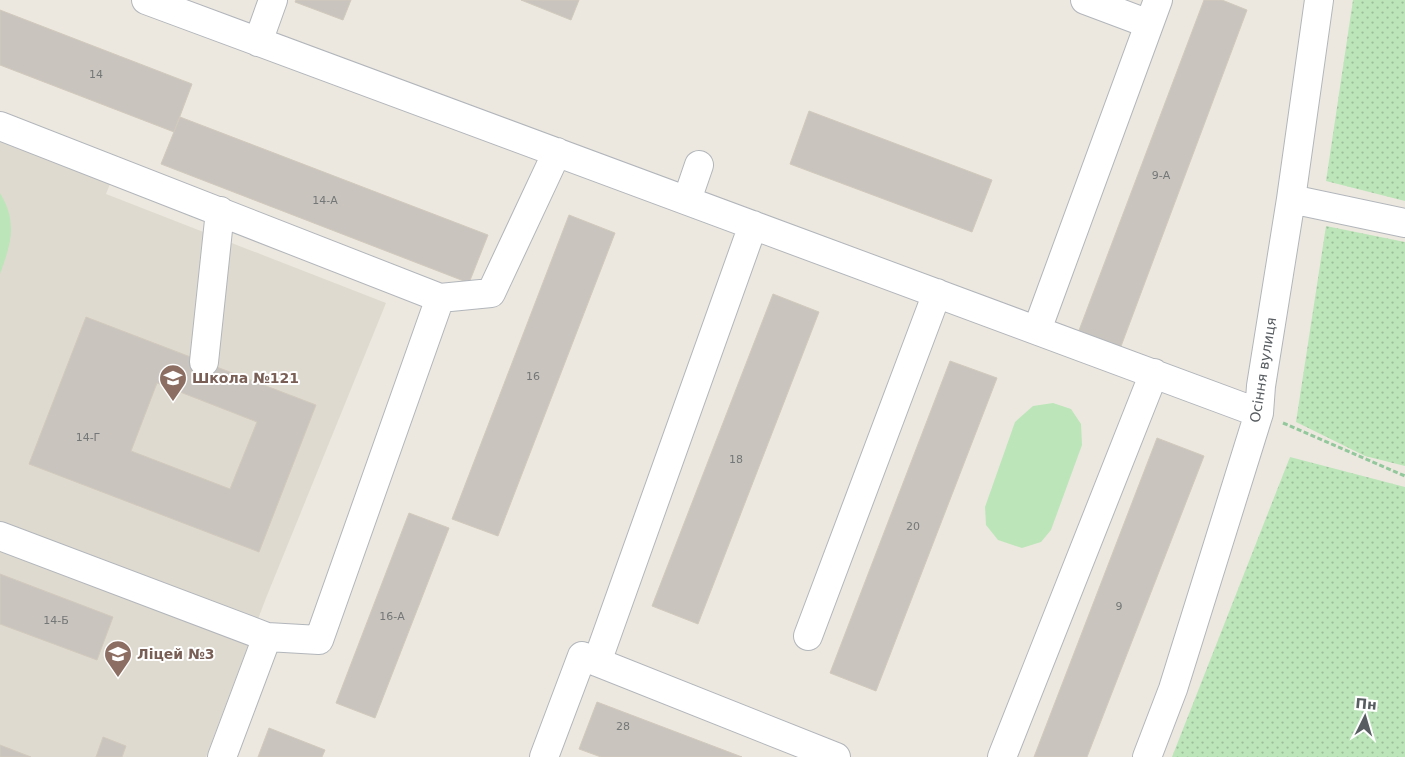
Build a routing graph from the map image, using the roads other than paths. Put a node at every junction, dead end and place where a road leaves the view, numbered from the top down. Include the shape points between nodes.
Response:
1 (146, 0) edge
2 (273, 0) edge
3 (1085, 0) edge
4 (1319, 0) edge
5 (1153, 12) edge
6 (258, 42) junction
7 (0, 126) edge
8 (557, 152) junction
9 (699, 165) dead end
10 (1291, 199) junction
11 (687, 200) junction
12 (220, 211) junction
13 (1405, 223) edge
14 (753, 225) junction
15 (937, 293) junction
16 (440, 298) junction
17 (1037, 330) junction
18 (204, 362) dead end
19 (1154, 373) junction
20 (1259, 413) junction
21 (0, 536) edge
22 (808, 636) dead end
23 (267, 637) junction
24 (597, 662) junction
25 (222, 757) edge
26 (544, 757) edge
27 (836, 757) edge
28 (1002, 757) edge
29 (1147, 757) edge

1 - 6 street
2 - 6 street
3 - 5 street
4 - 10 street, Осіння вулиця
5 - 17 street
6 - 8 street
7 - 12 street
8 - 11 street
8 - 16 street via 491,293
9 - 11 street
10 - 13 street
10 - 20 street, Осіння вулиця
11 - 14 street
12 - 16 street
12 - 18 street
14 - 15 street
14 - 24 street
15 - 17 street
15 - 22 street
16 - 23 street via 319,640
17 - 19 street
19 - 20 street
19 - 28 street
20 - 29 street, Осіння вулиця via 1173,689
21 - 23 street
23 - 25 street
24 - 26 street via 582,656
24 - 27 street

